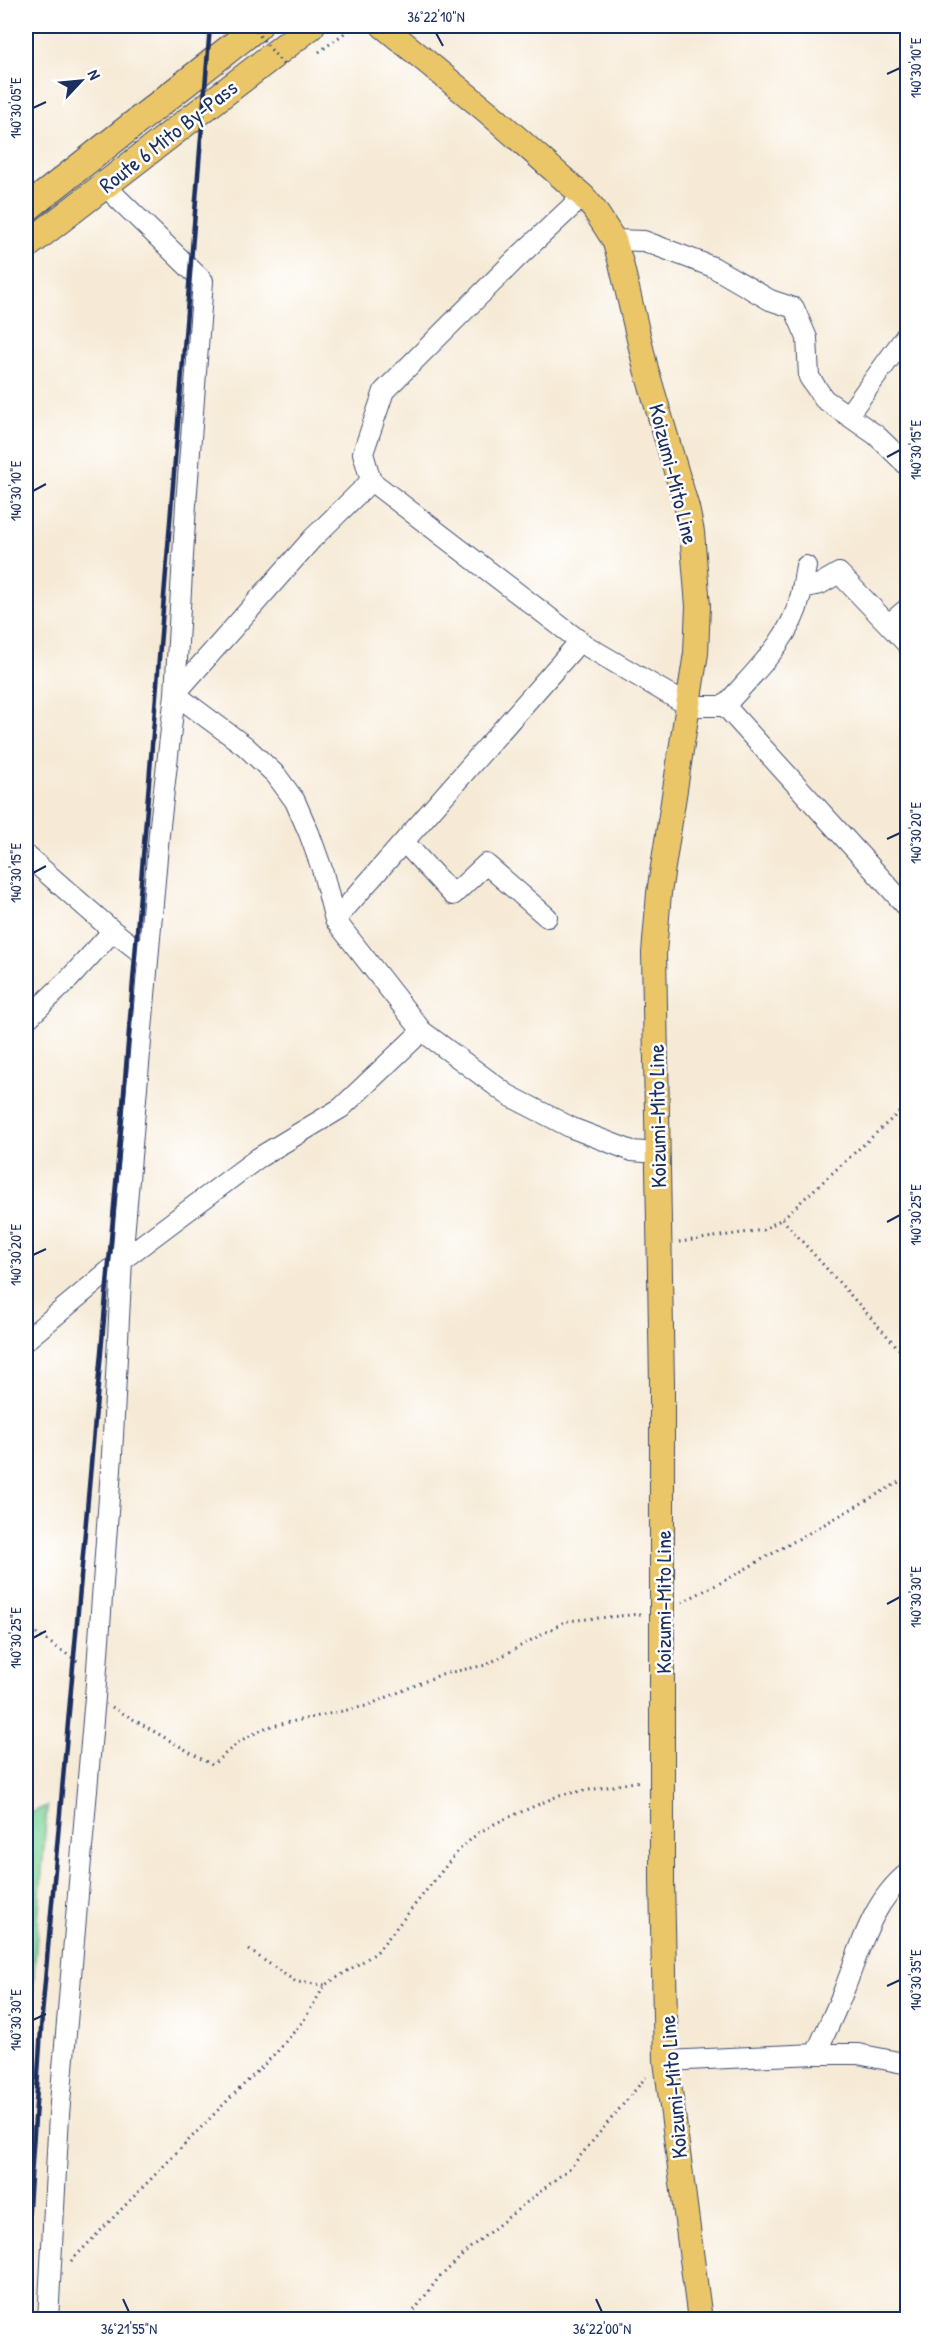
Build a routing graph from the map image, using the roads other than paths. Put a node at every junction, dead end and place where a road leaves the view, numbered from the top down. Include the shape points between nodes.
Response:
1 (258, 26) edge
2 (311, 26) edge
3 (383, 26) edge
4 (105, 186) junction
5 (583, 196) junction
6 (28, 203) edge
7 (614, 240) junction
8 (26, 246) edge
9 (908, 333) edge
10 (848, 415) junction
11 (908, 465) edge
12 (371, 481) junction
13 (806, 566) dead end
14 (802, 588) junction
15 (908, 608) edge
16 (889, 624) junction
17 (580, 641) junction
18 (908, 645) edge
19 (175, 694) junction
20 (689, 706) junction
21 (724, 706) junction
22 (404, 842) junction
23 (26, 855) edge
24 (908, 908) edge
25 (547, 917) dead end
26 (335, 920) junction
27 (113, 931) junction
28 (148, 958) junction
29 (26, 1020) edge
30 (422, 1031) junction
31 (657, 1153) junction
32 (122, 1260) junction
33 (26, 1340) edge
34 (908, 1873) edge
35 (816, 2054) junction
36 (666, 2061) junction
37 (908, 2064) edge
38 (48, 2319) edge
39 (700, 2319) edge

1 - 6 highway, Route 6 Mito By-Pass
2 - 4 highway, Route 6 Mito By-Pass
3 - 5 main road, Koizumi-Mito Line
4 - 8 highway, Route 6 Mito By-Pass
4 - 19 street via 203,281
5 - 7 main road, Koizumi-Mito Line
5 - 12 street via 384,391 363,453
7 - 10 street via 644,241 713,267 770,300 794,308 807,338 809,377 824,399
7 - 20 main road, Koizumi-Mito Line via 692,532 698,606
9 - 10 street
10 - 11 street
12 - 17 street
12 - 19 street via 312,539
13 - 14 street
14 - 16 street via 820,584 838,573
14 - 21 street via 786,632
15 - 16 street
16 - 18 street
17 - 20 street
17 - 22 street
19 - 26 street via 245,746 276,775 295,801 322,869
19 - 28 street
20 - 21 street
20 - 31 main road, Koizumi-Mito Line via 659,893 654,952
21 - 24 street
22 - 25 street via 453,895 486,864
22 - 26 street
23 - 27 street
26 - 30 street
27 - 28 street
27 - 29 street
28 - 32 street
30 - 31 street via 508,1095 572,1128 632,1151
30 - 32 street via 341,1108 258,1158
31 - 36 main road, Koizumi-Mito Line
32 - 33 street
32 - 38 street via 112,1455 59,2115
34 - 35 street via 893,1884 872,1918
35 - 36 street
35 - 37 street via 858,2054
36 - 39 main road, Koizumi-Mito Line

